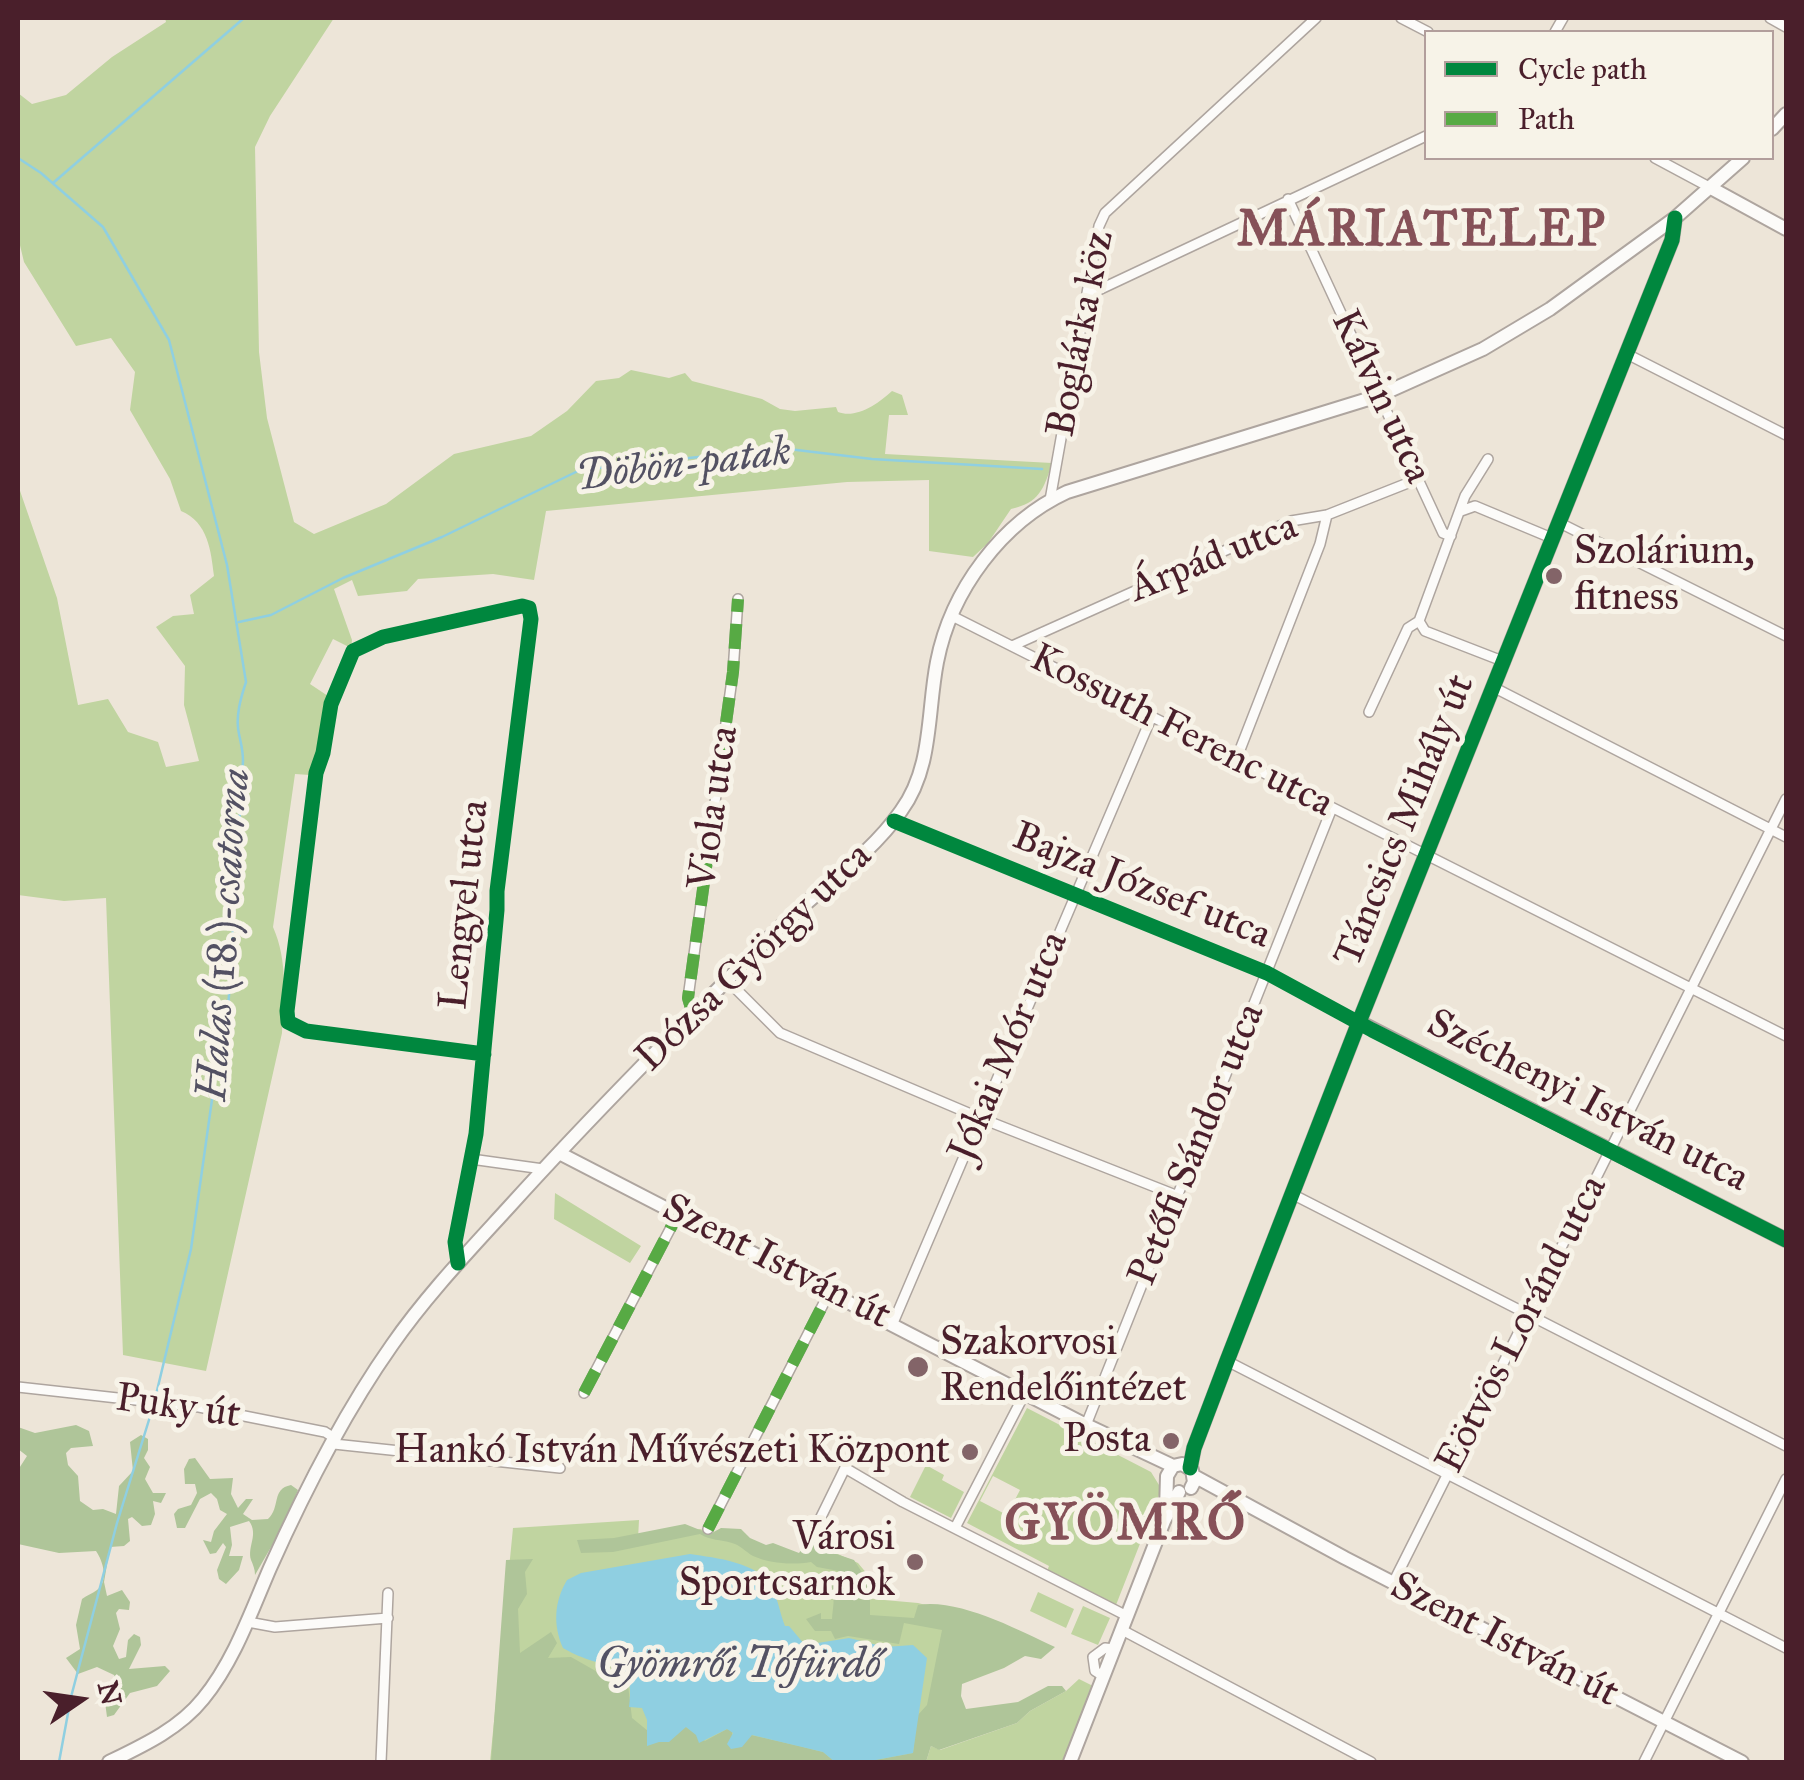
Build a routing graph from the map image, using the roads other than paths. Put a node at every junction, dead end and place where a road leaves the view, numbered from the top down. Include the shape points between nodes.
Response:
1 (1316, 18) edge
2 (1401, 18) edge
3 (1770, 18) edge
4 (1786, 27) edge
5 (1424, 30) edge
6 (1424, 137) edge
7 (1659, 160) edge
8 (1740, 160) edge
9 (1711, 188) junction
10 (1288, 200) junction
11 (1675, 218) junction
12 (1786, 229) edge
13 (1088, 296) junction
14 (1625, 353) junction
15 (1378, 396) junction
16 (1786, 435) edge
17 (1488, 459) dead end
18 (1418, 478) junction
19 (1050, 500) junction
20 (1461, 511) junction
21 (1328, 516) junction
22 (1560, 523) junction
23 (1450, 536) junction
24 (1554, 539) junction
25 (738, 599) dead end
26 (952, 616) junction
27 (1419, 621) junction
28 (1786, 636) edge
29 (1012, 646) junction
30 (1506, 662) junction
31 (1494, 688) junction
32 (1369, 712) dead end
33 (1152, 716) junction
34 (1236, 760) junction
35 (1786, 799) edge
36 (1332, 808) junction
37 (894, 820) junction
38 (1772, 829) junction
39 (1786, 836) edge
40 (1427, 854) junction
41 (1074, 895) junction
42 (1268, 973) junction
43 (727, 980) junction
44 (1691, 988) junction
45 (692, 1015) junction
46 (1359, 1022) junction
47 (1786, 1036) edge
48 (484, 1054) junction
49 (980, 1118) junction
50 (1612, 1150) junction
51 (558, 1153) junction
52 (471, 1160) junction
53 (543, 1169) junction
54 (1292, 1194) junction
55 (1178, 1196) junction
56 (678, 1214) junction
57 (1786, 1240) edge
58 (458, 1263) junction
59 (830, 1291) junction
60 (1528, 1312) junction
61 (893, 1324) junction
62 (1227, 1361) junction
63 (18, 1387) edge
64 (584, 1393) dead end
65 (1025, 1393) junction
66 (1086, 1425) junction
67 (335, 1442) junction
68 (1786, 1446) edge
69 (560, 1468) dead end
70 (1446, 1476) junction
71 (1180, 1477) junction
72 (1786, 1480) edge
73 (820, 1520) dead end
74 (955, 1528) junction
75 (708, 1530) dead end
76 (1393, 1584) junction
77 (388, 1593) dead end
78 (1720, 1615) junction
79 (1127, 1616) junction
80 (388, 1618) junction
81 (248, 1622) junction
82 (1122, 1630) junction
83 (1786, 1648) edge
84 (1664, 1724) junction
85 (108, 1762) edge
86 (381, 1762) edge
87 (1070, 1762) edge
88 (1371, 1762) edge
89 (1644, 1762) edge
90 (1742, 1762) edge

1 - 13 street, Boglárka köz via 1106,213
2 - 5 street
3 - 4 street
6 - 10 street
7 - 9 street
8 - 9 street, Dózsa György utca
9 - 11 street, Dózsa György utca
9 - 12 street
10 - 13 street
10 - 15 street, Kálvin utca
11 - 14 street, Táncsics Mihály út
11 - 15 street, Dózsa György utca via 1517,331
13 - 19 street, Boglárka köz
14 - 16 street
14 - 22 street, Táncsics Mihály út
15 - 18 street, Kálvin utca
15 - 19 street, Dózsa György utca
17 - 20 street
18 - 21 street, Árpád utca
18 - 23 street, Kálvin utca
19 - 26 street, Dózsa György utca via 1008,531
20 - 23 street
20 - 24 street via 1475,506
21 - 29 street, Árpád utca via 1291,522
21 - 34 street
22 - 24 street, Táncsics Mihály út
22 - 28 street
23 - 27 street
24 - 30 street, Táncsics Mihály út
25 - 45 street, Viola utca via 688,998
26 - 29 street, Kossuth Ferenc utca
26 - 37 street, Dózsa György utca via 937,663 921,774
27 - 30 street via 1424,631
27 - 32 street via 1408,628
29 - 33 street, Kossuth Ferenc utca
30 - 31 street, Táncsics Mihály út
31 - 38 street
31 - 40 street, Táncsics Mihály út
33 - 34 street, Kossuth Ferenc utca
33 - 41 street, Jókai Mór utca
34 - 36 street, Kossuth Ferenc utca
35 - 38 street, Eötvös Loránd utca
36 - 40 street, Kossuth Ferenc utca
36 - 42 street, Petőfi Sándor utca
37 - 41 street, Bajza József utca
37 - 43 street, Dózsa György utca
38 - 39 street
38 - 44 street, Eötvös Loránd utca
40 - 44 street, Kossuth Ferenc utca
40 - 46 street, Táncsics Mihály út
41 - 42 street, Bajza József utca
41 - 49 street, Jókai Mór utca
42 - 46 street, Bajza József utca
42 - 55 street, Petőfi Sándor utca
43 - 45 street, Dózsa György utca
43 - 49 street via 780,1033
44 - 47 street, Kossuth Ferenc utca
44 - 50 street, Eötvös Loránd utca
45 - 51 street, Dózsa György utca
46 - 50 street, Széchenyi István utca
46 - 54 street, Táncsics Mihály út
48 - 48 street, Lengyel utca via 306,1031 288,1022 287,1010 314,781 330,704 353,650 383,637 522,606 532,613
48 - 52 street, Lengyel utca
49 - 55 street
49 - 61 street, Jókai Mór utca
50 - 57 street, Széchenyi István utca
50 - 60 street, Eötvös Loránd utca
51 - 53 street, Dózsa György utca
51 - 56 street, Szent István út
52 - 53 street
52 - 58 street, Lengyel utca
53 - 58 street, Dózsa György utca
54 - 60 street
54 - 62 street, Táncsics Mihály út
55 - 66 street, Petőfi Sándor utca
56 - 59 street, Szent István út
56 - 64 street
58 - 67 street, Dózsa György utca via 406,1324
59 - 61 street, Szent István út
59 - 75 street
60 - 68 street
60 - 70 street, Eötvös Loránd utca
61 - 65 street, Szent István út
62 - 70 street
62 - 71 street, Táncsics Mihály út
63 - 67 street, Puky út via 155,1402 325,1432
65 - 66 street, Szent István út
65 - 74 street
66 - 71 street, Szent István út
67 - 69 street, Puky út
67 - 81 street, Dózsa György utca
70 - 76 street, Eötvös Loránd utca
70 - 78 street
71 - 76 street, Szent István út
71 - 79 street, Táncsics Mihály út
72 - 78 street
73 - 74 street via 845,1468
74 - 79 street
76 - 84 street, Szent István út
77 - 80 street
78 - 83 street
78 - 84 street
79 - 82 street, Táncsics Mihály út
80 - 81 street via 275,1627
80 - 86 street
81 - 85 street, Dózsa György utca via 187,1716
82 - 87 street, Táncsics Mihály út
82 - 88 street
84 - 89 street
84 - 90 street, Szent István út

